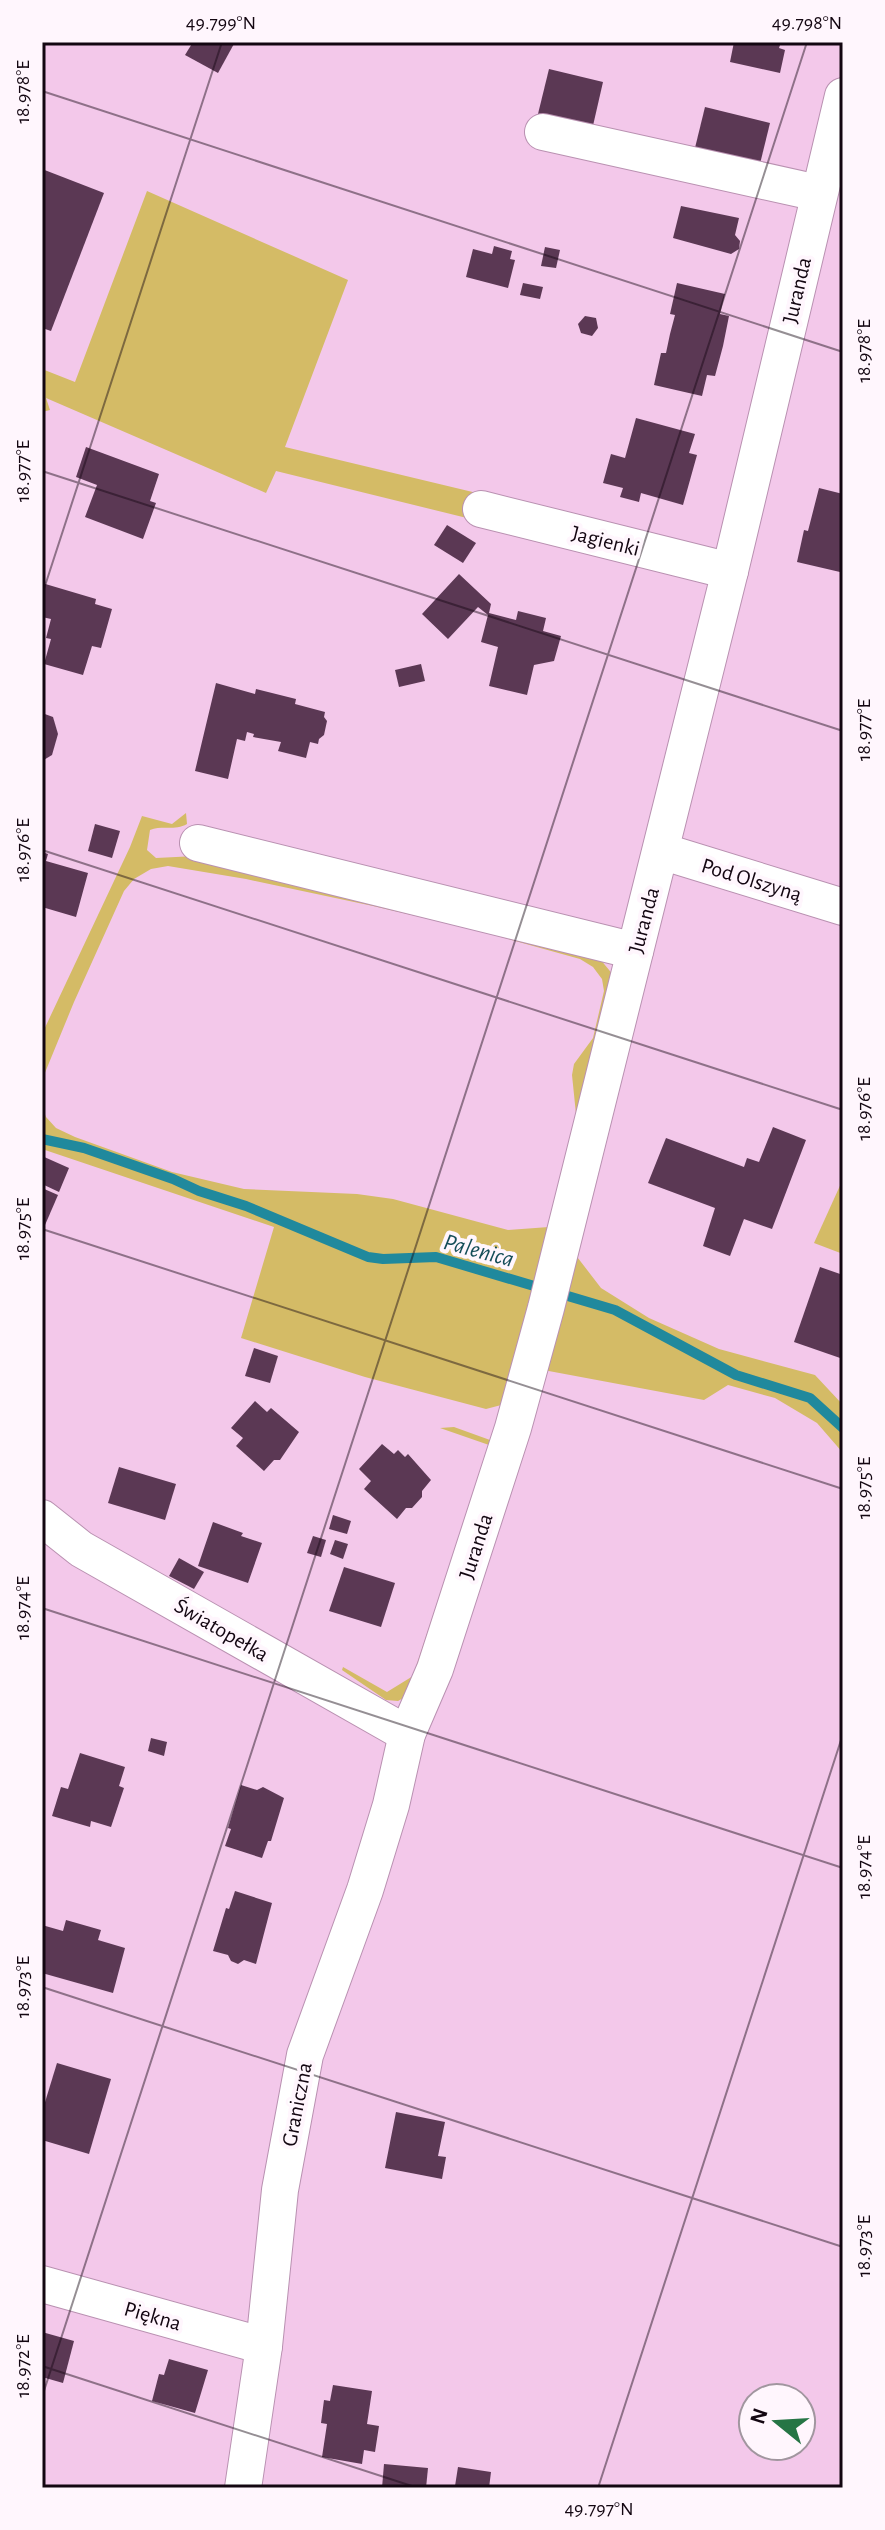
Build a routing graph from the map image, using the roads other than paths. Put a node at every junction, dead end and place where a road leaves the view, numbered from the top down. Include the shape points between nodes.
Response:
1 (843, 96) edge
2 (543, 132) dead end
3 (818, 193) junction
4 (481, 509) dead end
5 (730, 571) junction
6 (198, 843) dead end
7 (661, 851) junction
8 (843, 907) edge
9 (635, 951) junction
10 (42, 1518) edge
11 (407, 1734) junction
12 (42, 2284) edge
13 (264, 2346) junction
14 (243, 2488) edge

1 - 3 street, Juranda
2 - 3 street
3 - 5 street, Juranda
4 - 5 street, Jagienki
5 - 7 street, Juranda
6 - 9 street
7 - 8 street, Pod Olszyną
7 - 9 street, Juranda
9 - 11 street, Juranda via 513,1428 440,1654
10 - 11 street, Światopełka via 81,1549
11 - 13 street, Graniczna via 365,1890 305,2055 280,2190
12 - 13 street, Piękna
13 - 14 street, Graniczna

